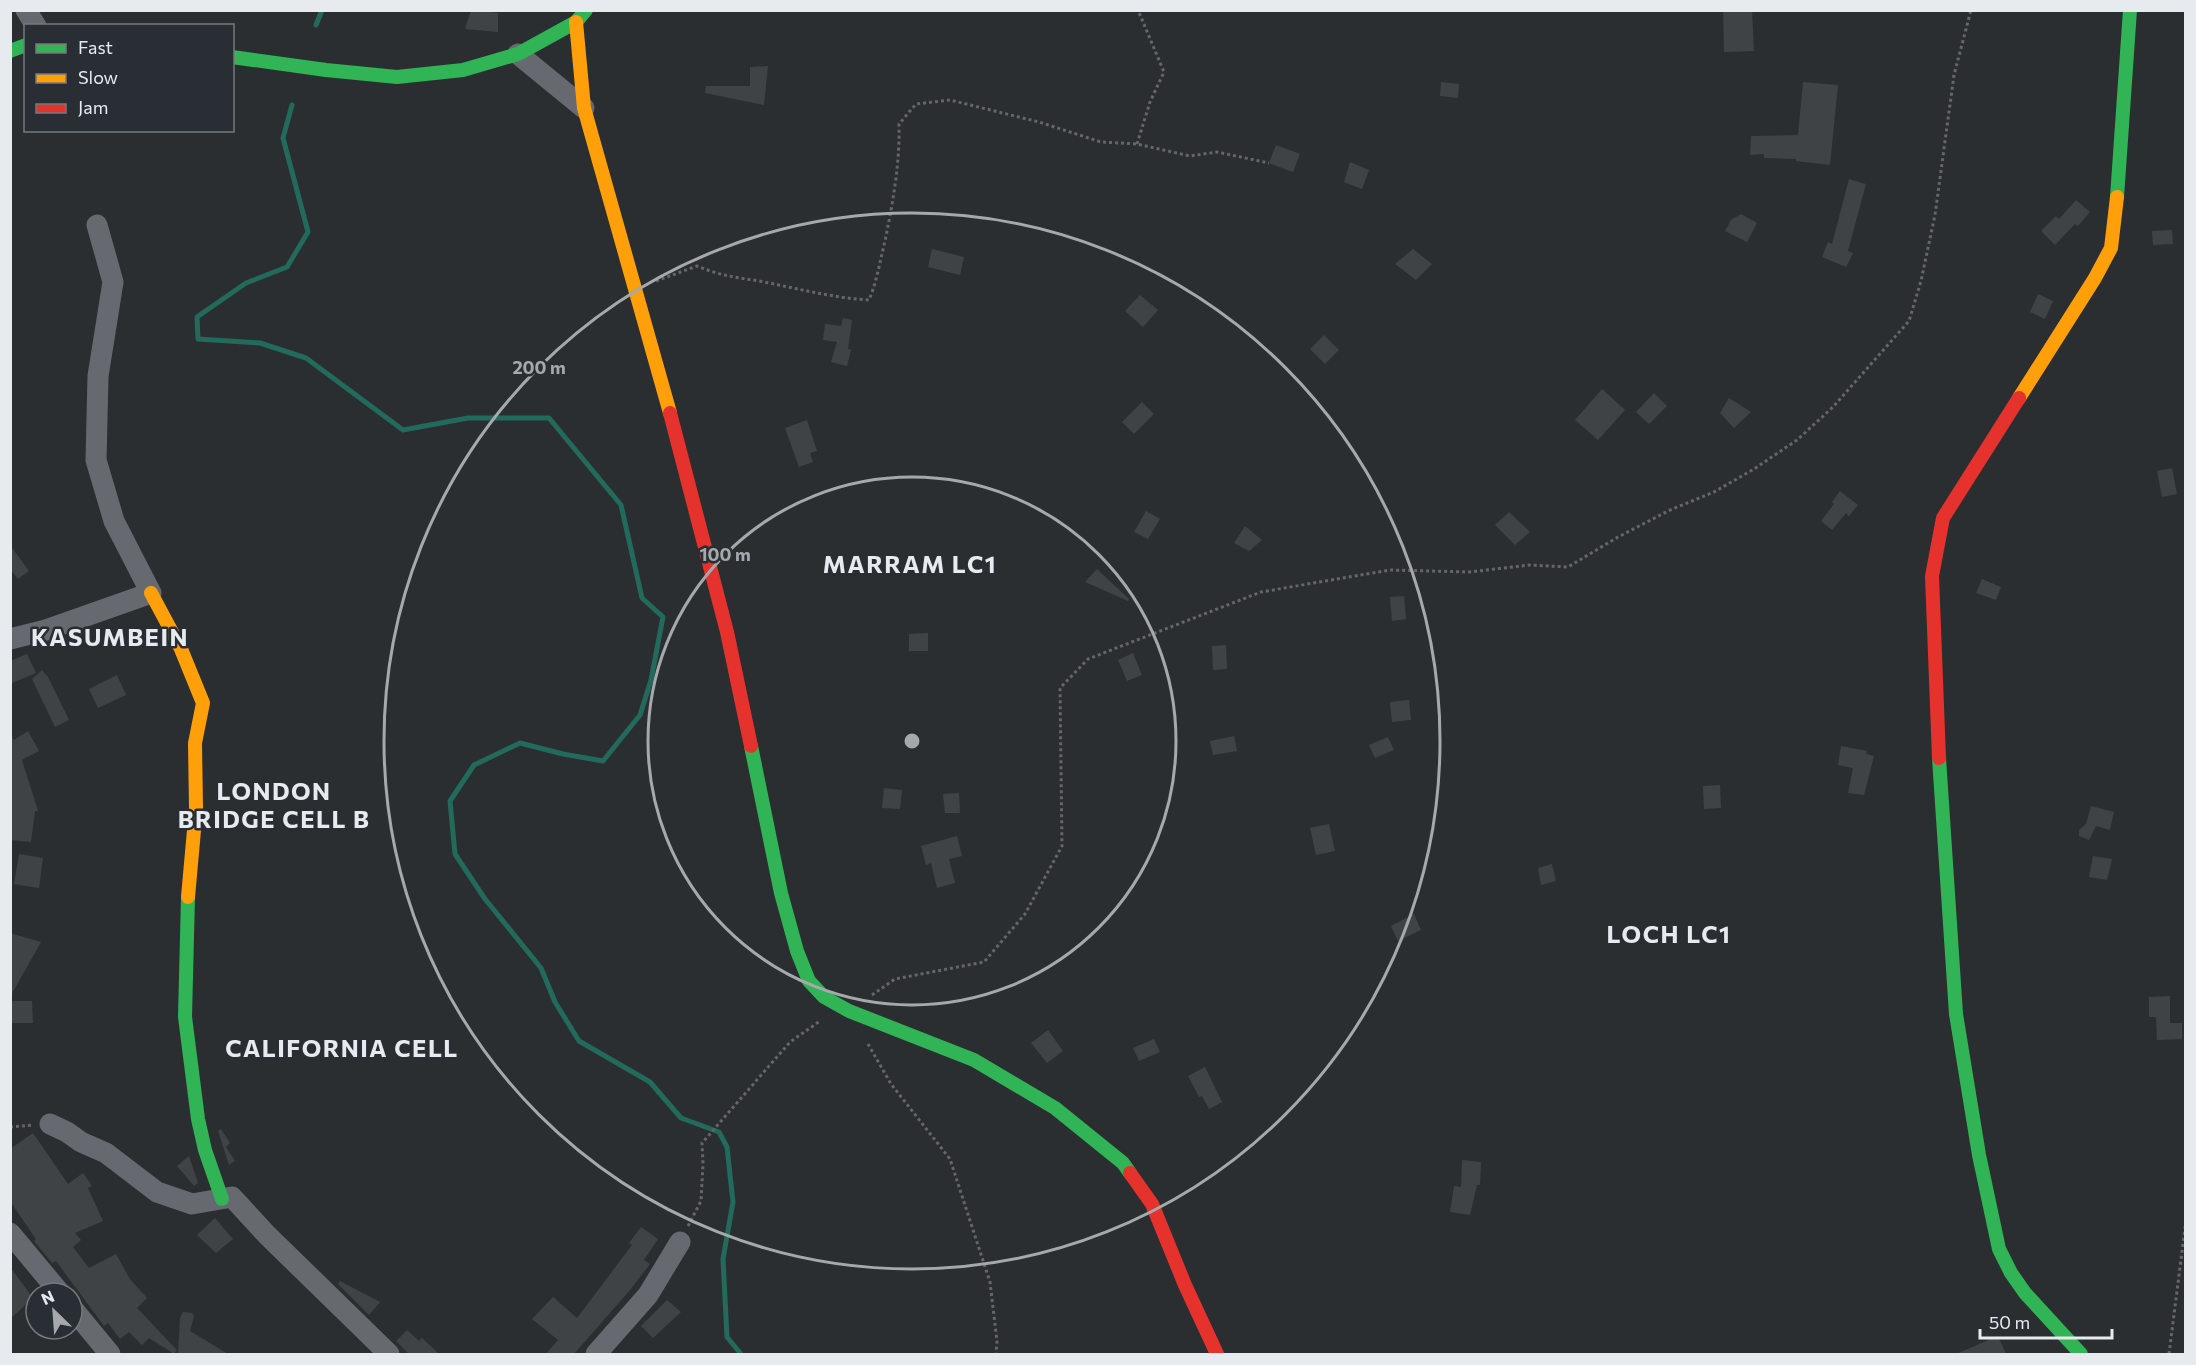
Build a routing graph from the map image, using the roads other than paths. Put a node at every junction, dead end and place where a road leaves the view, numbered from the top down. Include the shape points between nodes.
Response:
1 (26, 10) edge
2 (586, 10) edge
3 (2130, 10) edge
4 (576, 22) junction
5 (35, 24) edge
6 (518, 54) junction
7 (234, 57) edge
8 (584, 108) junction
9 (98, 225) dead end
10 (151, 593) junction
11 (10, 639) edge
12 (50, 1124) dead end
13 (222, 1199) junction
14 (10, 1233) edge
15 (680, 1242) road end
16 (50, 1281) edge
17 (84, 1323) edge
18 (110, 1354) edge
19 (389, 1354) edge
20 (596, 1354) edge
21 (1217, 1354) edge
22 (2081, 1354) edge

1 - 5 street
2 - 4 street
3 - 22 street via 2111,248 1943,518 1932,576 1956,1014 1979,1155 1999,1249 2011,1273
4 - 6 street
4 - 8 street
6 - 7 street via 463,70 397,77
6 - 8 street
8 - 21 street via 727,632 781,892 809,981 824,997 845,1009 974,1060 1055,1108 1123,1163 1152,1204
9 - 10 street via 113,282 98,376 96,460 114,521
10 - 11 street
10 - 13 street via 181,649 203,703 195,743 196,808 188,886 185,1017 198,1119
12 - 13 street via 106,1153 157,1192 192,1204
13 - 19 street via 232,1197
14 - 16 street
15 - 20 street via 648,1295
17 - 18 street

